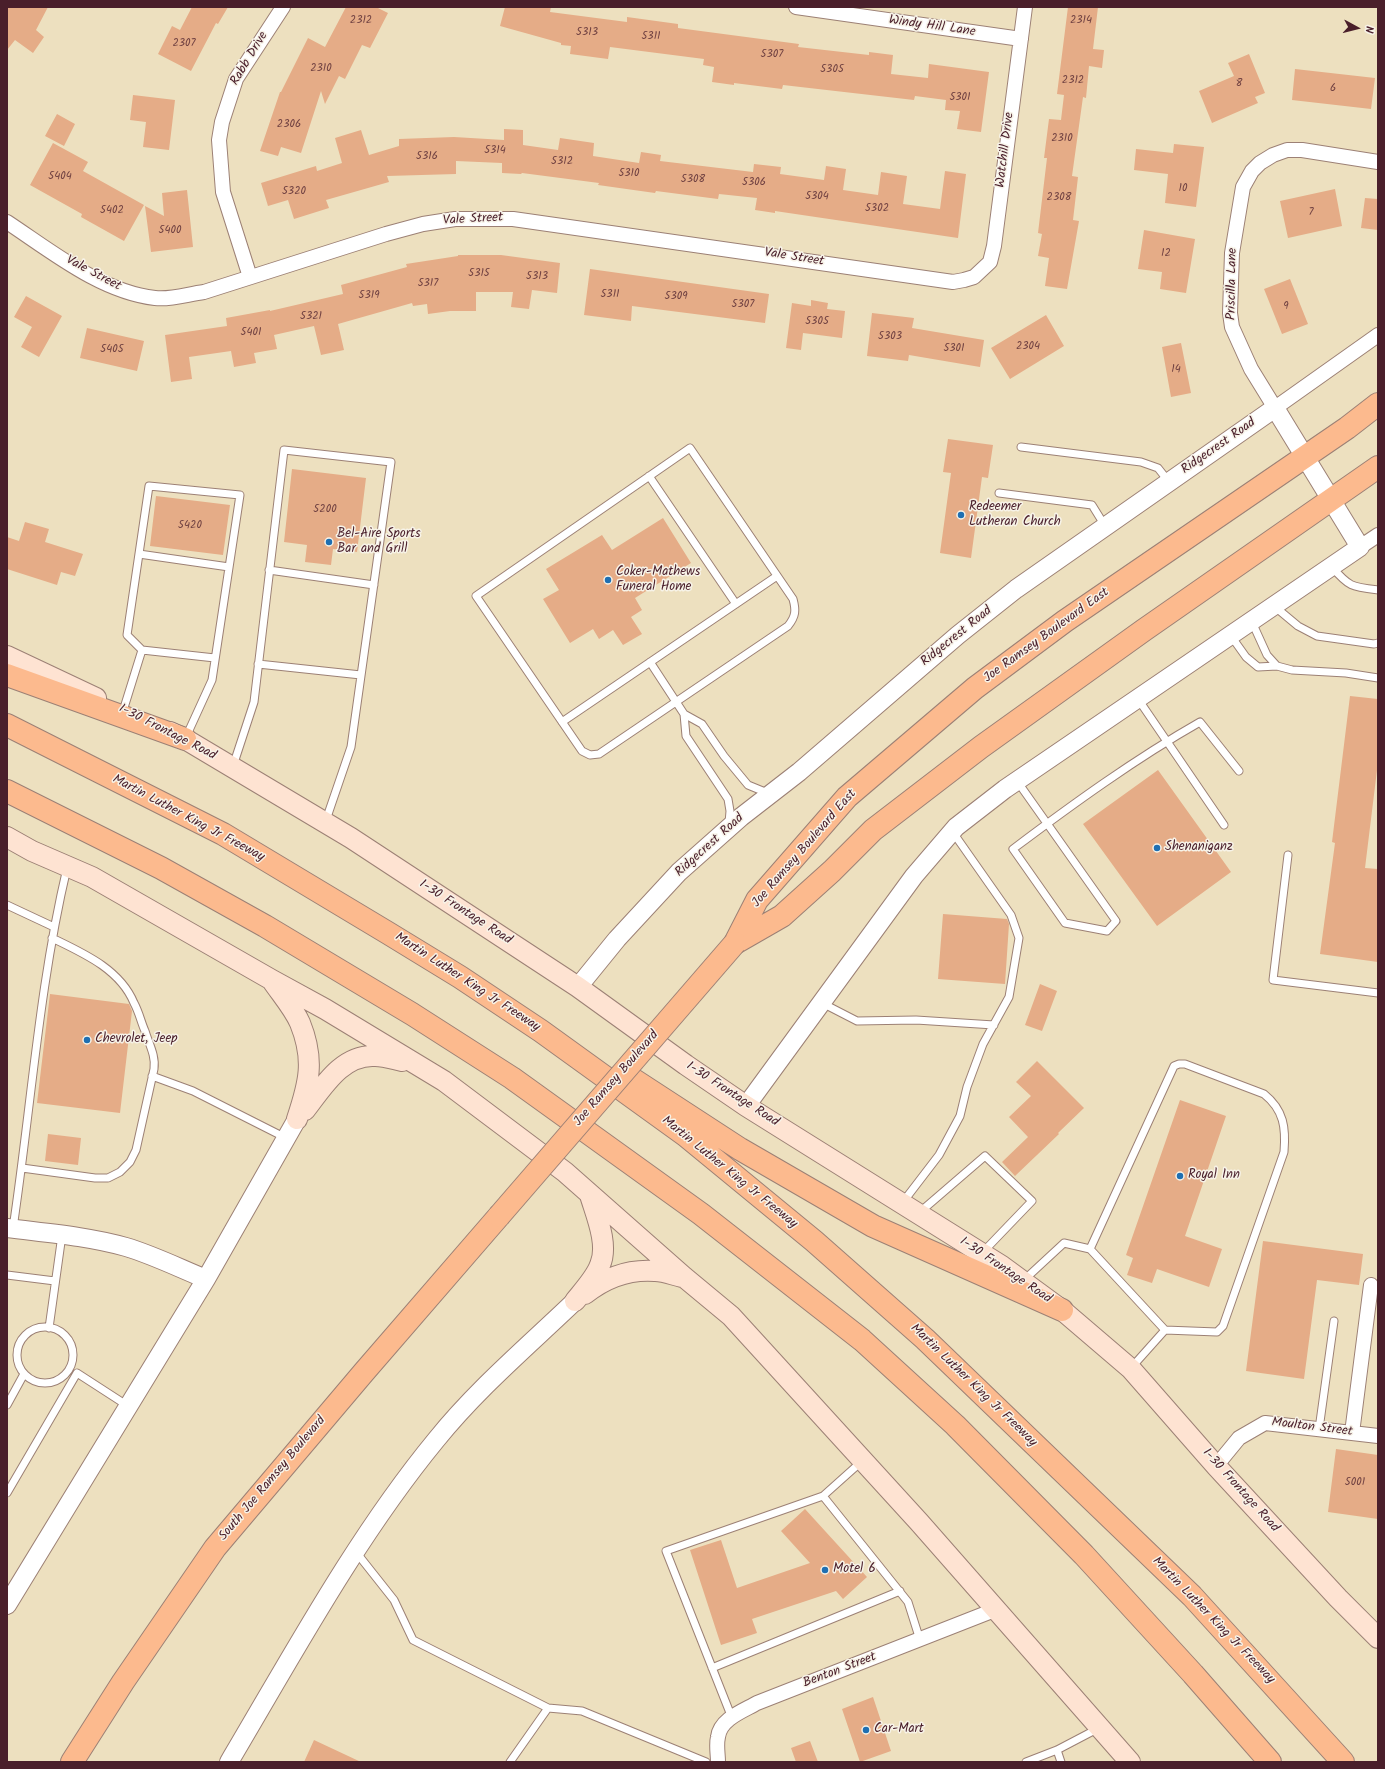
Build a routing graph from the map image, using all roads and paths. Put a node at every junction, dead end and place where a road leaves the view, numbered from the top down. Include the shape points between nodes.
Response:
1 (283, 7) edge
2 (796, 7) edge
3 (1025, 7) edge
4 (1020, 40) junction
5 (1378, 162) edge
6 (7, 222) edge
7 (250, 278) junction
8 (964, 280) joint
9 (1378, 335) edge
10 (1378, 404) edge
11 (1275, 408) junction
12 (1021, 447) dead end
13 (1305, 457) junction
14 (1378, 467) edge
15 (649, 476) junction
16 (1169, 482) junction
17 (999, 493) dead end
18 (1332, 500) junction
19 (1106, 526) junction
20 (1378, 535) edge
21 (1360, 547) junction
22 (139, 554) junction
23 (1332, 566) junction
24 (229, 567) junction
25 (269, 570) junction
26 (777, 576) junction
27 (374, 585) junction
28 (1378, 590) edge
29 (736, 604) junction
30 (1274, 606) junction
31 (1252, 621) junction
32 (1231, 635) junction
33 (1378, 643) edge
34 (142, 650) junction
35 (7, 656) edge
36 (215, 658) junction
37 (650, 662) junction
38 (258, 664) junction
39 (1278, 666) junction
40 (7, 675) edge
41 (361, 675) junction
42 (1378, 678) edge
43 (1138, 699) junction
44 (676, 702) junction
45 (123, 711) junction
46 (684, 714) junction
47 (562, 722) junction
48 (7, 725) edge
49 (185, 739) junction
50 (1166, 741) junction
51 (232, 768) junction
52 (1239, 771) dead end
53 (1017, 781) junction
54 (7, 791) edge
55 (771, 794) junction
56 (325, 822) junction
57 (1047, 823) junction
58 (1224, 825) dead end
59 (729, 828) junction
60 (952, 831) junction
61 (7, 837) edge
62 (1288, 854) dead end
63 (68, 866) junction
64 (7, 905) edge
65 (54, 927) junction
66 (52, 938) junction
67 (735, 943) junction
68 (272, 980) junction
69 (578, 987) junction
70 (1378, 993) edge
71 (822, 1003) junction
72 (994, 1025) junction
73 (541, 1031) junction
74 (411, 1062) junction
75 (152, 1076) junction
76 (746, 1106) junction
77 (297, 1119) junction
78 (286, 1139) junction
79 (22, 1168) junction
80 (589, 1193) junction
81 (910, 1209) junction
82 (499, 1216) joint
83 (10, 1228) edge
84 (62, 1235) junction
85 (1090, 1249) junction
86 (974, 1261) junction
87 (7, 1276) edge
88 (684, 1277) junction
89 (206, 1279) junction
90 (55, 1281) junction
91 (1023, 1282) junction
92 (1371, 1285) dead end
93 (575, 1301) junction
94 (1062, 1310) junction
95 (1334, 1321) dead end
96 (49, 1328) junction
97 (1165, 1330) junction
98 (70, 1369) junction
99 (1131, 1369) junction
100 (77, 1373) junction
101 (24, 1374) junction
102 (7, 1405) edge
103 (128, 1406) junction
104 (1319, 1429) junction
105 (1352, 1433) junction
106 (1378, 1436) edge
107 (863, 1460) junction
108 (1216, 1466) junction
109 (7, 1493) edge
110 (823, 1496) junction
111 (356, 1552) junction
112 (900, 1591) junction
113 (8, 1601) edge
114 (997, 1609) junction
115 (1378, 1638) edge
116 (920, 1640) junction
117 (712, 1668) junction
118 (548, 1708) junction
119 (732, 1718) junction
120 (1099, 1728) junction
121 (1057, 1750) junction
122 (72, 1762) edge
123 (229, 1762) edge
124 (510, 1762) edge
125 (706, 1762) edge
126 (718, 1762) edge
127 (1026, 1762) edge
128 (1061, 1762) edge
129 (1130, 1762) edge
130 (1270, 1762) edge
131 (1343, 1762) edge

1 - 7 street, Rabb Drive via 236,79 219,140 223,192
2 - 4 street, Windy Hill Lane
3 - 4 street, Watchill Drive
4 - 8 street, Watchill Drive via 994,246 990,262 974,276
5 - 11 street, Priscilla Lane via 1287,150 1260,163 1243,187 1232,253 1232,327 1246,359
6 - 7 street, Vale Street via 102,281 133,294 156,298 173,297 204,292
7 - 8 street, Vale Street via 423,224 455,219 513,219 756,252 921,278 952,282
9 - 11 street, Ridgecrest Road
10 - 13 highway, Joe Ramsey Boulevard East
11 - 13 street, Priscilla Lane
11 - 16 street, Ridgecrest Road
12 - 16 lane via 1141,462 1158,468
13 - 18 street, Priscilla Lane
13 - 67 highway, Joe Ramsey Boulevard East via 1065,620 975,688 847,796 757,900
14 - 18 highway, Joe Ramsey Boulevard East
15 - 26 lane via 690,448
15 - 29 lane
15 - 47 lane via 476,596
16 - 19 street, Ridgecrest Road
17 - 19 lane via 1092,505
18 - 21 street, Priscilla Lane
18 - 67 highway, Joe Ramsey Boulevard East via 1144,630 982,747 873,830 782,916
19 - 55 street, Ridgecrest Road via 1016,589 958,635
20 - 21 street
21 - 23 street
22 - 24 lane
22 - 24 lane via 149,486 240,495
22 - 34 lane via 127,635
23 - 28 lane via 1354,587
23 - 30 street
24 - 36 lane
25 - 27 lane
25 - 27 lane via 284,450 391,462
25 - 38 lane
26 - 29 lane
26 - 44 lane via 793,599 794,618 788,626
27 - 41 lane
29 - 37 lane
30 - 31 street
30 - 33 lane via 1298,626 1317,636
31 - 32 street
31 - 39 lane via 1267,655
32 - 39 lane via 1246,657 1258,667
32 - 43 street
34 - 36 lane
34 - 45 lane
35 - 45 main road, I-30 Frontage Road
36 - 49 lane via 212,680
37 - 44 lane
37 - 47 lane
38 - 41 lane
38 - 51 lane via 254,702
39 - 42 lane via 1292,670 1346,673
40 - 49 highway
41 - 56 lane via 351,747
43 - 50 lane
43 - 53 street
44 - 46 lane
44 - 47 lane via 599,754 590,755 582,751
45 - 49 main road, I-30 Frontage Road
46 - 55 lane via 702,724 748,785
46 - 59 lane via 686,736 728,799
48 - 73 highway, Martin Luther King Jr Freeway via 223,834 453,973
49 - 51 main road, I-30 Frontage Road
50 - 52 lane via 1200,722
50 - 57 lane
50 - 58 lane
51 - 56 main road, I-30 Frontage Road
53 - 57 lane
53 - 60 street
54 - 130 highway via 161,868 265,926 405,1010 512,1078 701,1214 862,1340 955,1425 1084,1555
55 - 59 street, Ridgecrest Road
56 - 69 main road, I-30 Frontage Road
57 - 57 lane via 1116,920 1107,931 1065,923 1013,849
59 - 69 street, Ridgecrest Road via 679,872 617,939
60 - 71 street via 914,876
60 - 72 lane via 1011,915 1019,938 1009,998
61 - 63 main road
62 - 70 lane via 1273,980
63 - 65 lane
63 - 68 main road via 92,877
64 - 65 lane
65 - 66 lane
66 - 75 lane via 107,968 124,986 134,1001 154,1056
66 - 79 lane via 38,1026
67 - 82 highway, Joe Ramsey Boulevard, bridge
68 - 74 main road
68 - 77 main road via 300,1022 309,1055 308,1086
69 - 76 main road, I-30 Frontage Road
71 - 72 lane via 857,1021 916,1020
71 - 76 street
72 - 81 lane via 983,1044 967,1087 960,1116
73 - 86 highway via 588,1050 740,1149 873,1226
73 - 131 highway, Martin Luther King Jr Freeway via 685,1135 814,1241 925,1339 1192,1596
74 - 77 main road via 374,1056 352,1060 334,1073
74 - 80 main road via 444,1081 481,1108
75 - 78 lane via 193,1091
75 - 79 lane via 136,1150 130,1162 120,1172 108,1178 95,1178
76 - 81 main road, I-30 Frontage Road
77 - 78 street
78 - 89 street
79 - 83 lane
80 - 88 main road
80 - 93 main road via 603,1244 600,1265
81 - 86 main road, I-30 Frontage Road
81 - 86 lane via 985,1156 1032,1201
82 - 122 highway, South Joe Ramsey Boulevard via 215,1548 127,1676
83 - 84 street
84 - 89 street via 125,1247
84 - 90 lane
85 - 91 lane via 1064,1243
85 - 97 lane
85 - 97 lane via 1174,1066 1185,1064 1264,1094 1274,1102 1286,1134 1284,1152 1223,1326 1217,1332
86 - 91 main road, I-30 Frontage Road
86 - 94 highway
87 - 90 lane
88 - 93 main road via 655,1270 626,1272 598,1283
88 - 107 main road via 731,1316
89 - 103 street
90 - 96 lane
91 - 94 main road, I-30 Frontage Road
92 - 105 street
93 - 111 street via 477,1396 437,1439 399,1488
94 - 99 main road, I-30 Frontage Road
95 - 104 lane
96 - 98 lane via 68,1339 73,1354
96 - 101 lane via 34,1330 22,1339 17,1353
97 - 99 lane
98 - 100 lane
98 - 101 lane via 52,1383 37,1382
99 - 108 main road, I-30 Frontage Road
100 - 103 lane
100 - 109 lane
101 - 102 lane
103 - 113 street
104 - 105 street, Moulton Street
104 - 108 street, Moulton Street via 1265,1423 1239,1438
105 - 106 street, Moulton Street
107 - 110 lane
107 - 114 main road
108 - 115 main road, I-30 Frontage Road
110 - 112 lane
110 - 117 lane via 666,1551
111 - 118 lane via 394,1600 413,1640
111 - 123 street
112 - 116 lane via 908,1602
112 - 117 lane
114 - 116 street, Benton Street
114 - 120 main road
116 - 119 street, Benton Street via 757,1703
117 - 119 lane
118 - 124 lane
118 - 125 lane via 582,1711
119 - 126 street, Benton Street via 722,1726 718,1736
120 - 121 lane
120 - 129 main road
121 - 127 lane
121 - 128 lane

